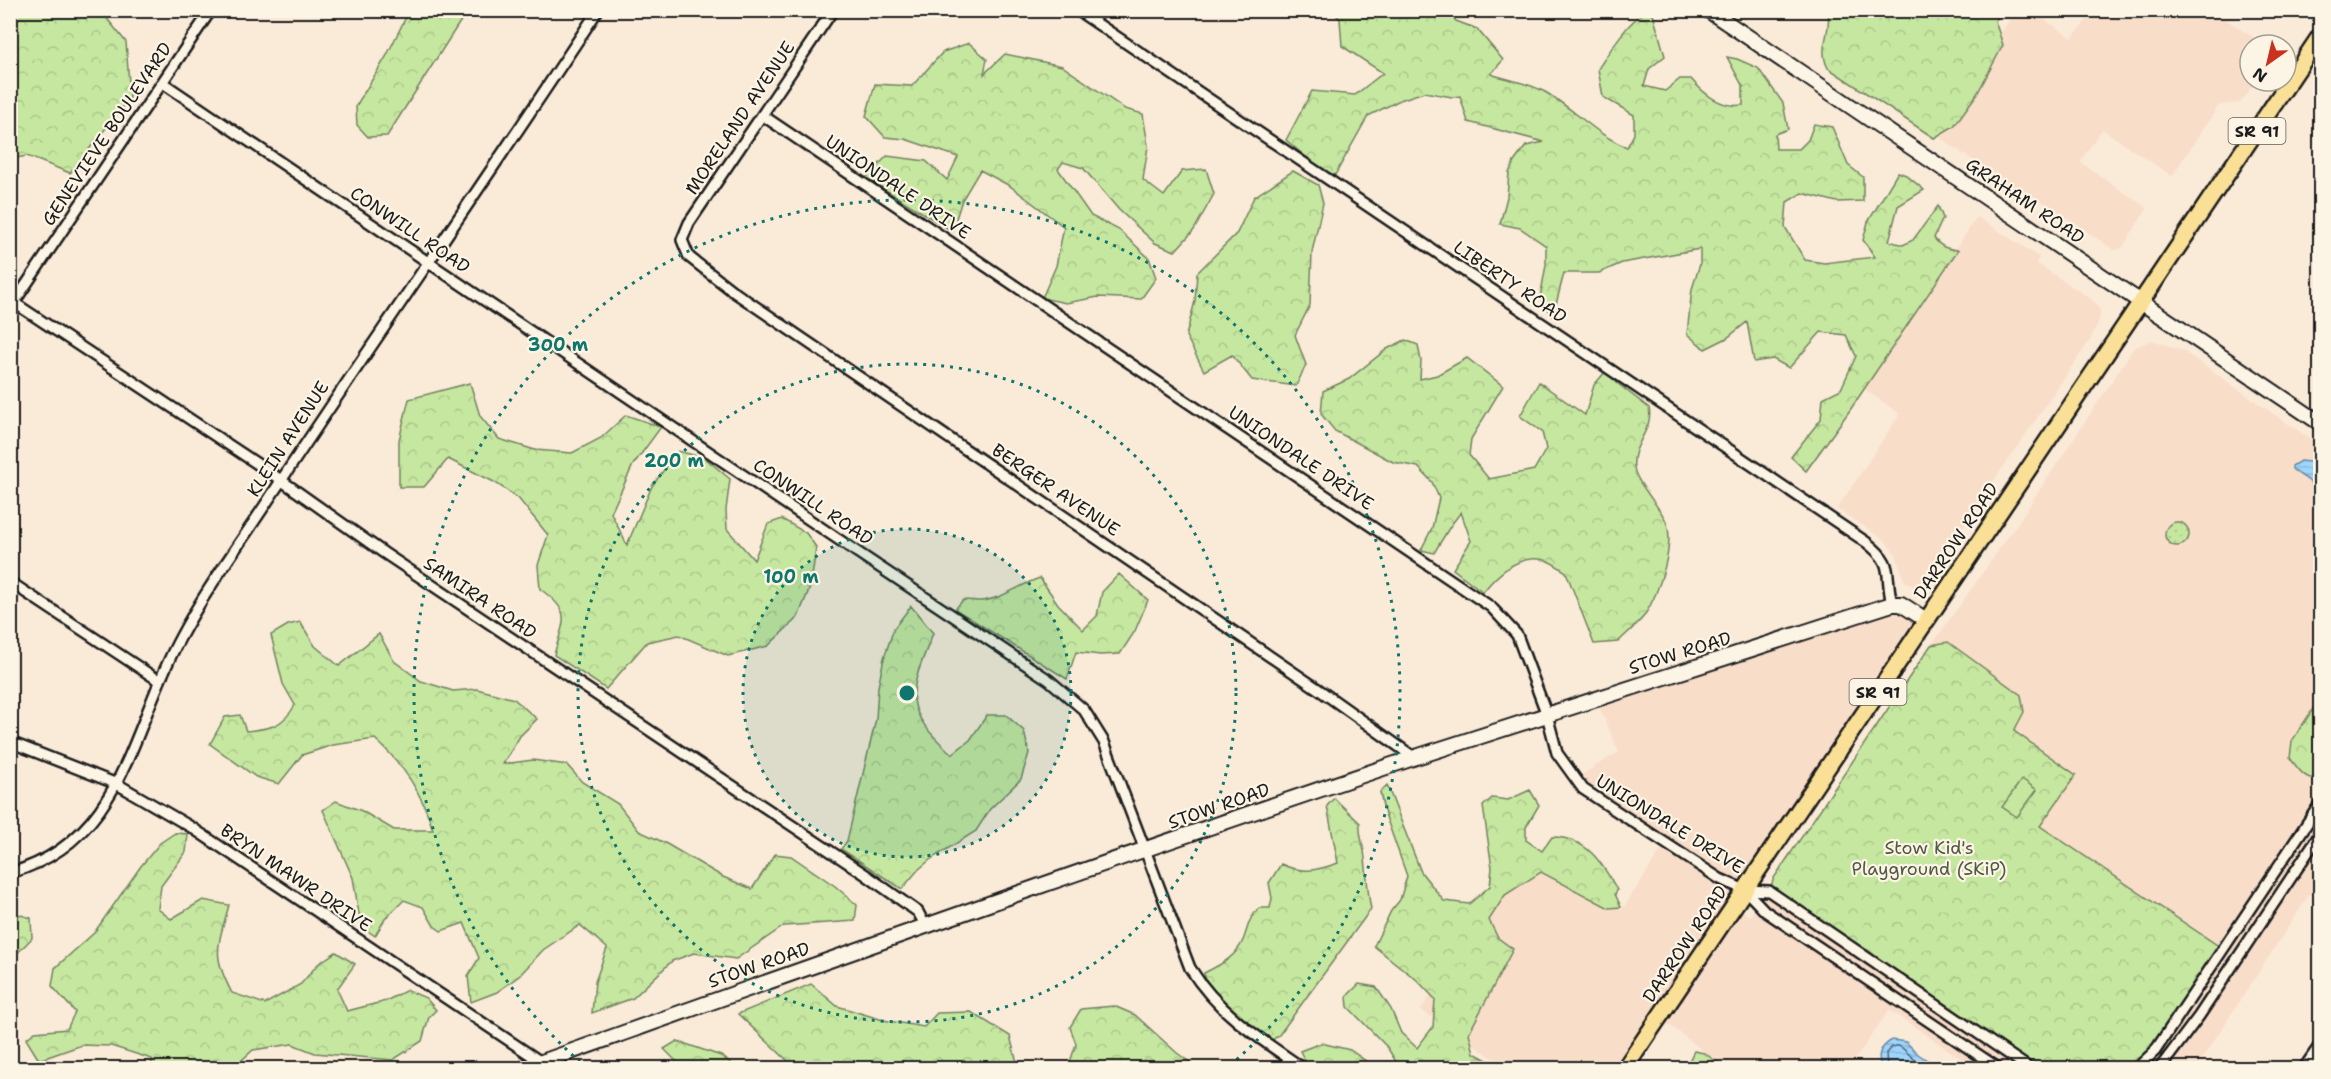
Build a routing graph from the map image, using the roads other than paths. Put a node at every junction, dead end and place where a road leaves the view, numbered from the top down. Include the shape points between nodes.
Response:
1 (211, 10) edge
2 (598, 10) edge
3 (833, 10) edge
4 (1077, 10) edge
5 (1708, 10) edge
6 (2320, 36) edge
7 (163, 83) junction
8 (762, 115) junction
9 (683, 246) joint
10 (429, 262) junction
11 (2142, 302) junction
12 (12, 303) edge
13 (2320, 423) edge
14 (281, 480) junction
15 (10, 582) edge
16 (1892, 604) junction
17 (1926, 620) junction
18 (158, 680) junction
19 (1547, 715) junction
20 (10, 742) edge
21 (1414, 758) junction
22 (117, 784) junction
23 (2320, 804) edge
24 (2320, 834) edge
25 (1144, 850) junction
26 (10, 873) edge
27 (1745, 890) junction
28 (926, 927) junction
29 (2320, 1046) edge
30 (546, 1066) edge
31 (525, 1068) edge
32 (1303, 1068) edge
33 (1625, 1068) edge
34 (1998, 1068) edge
35 (2029, 1068) edge
36 (2137, 1068) edge
37 (2160, 1068) edge
38 (2304, 1068) edge

1 - 7 street, GENEVIEVE BOULEVARD
2 - 10 street, KLEIN AVENUE
3 - 8 street, MORELAND AVENUE
4 - 16 street, LIBERTY ROAD via 1866,542 1886,562
5 - 11 street, GRAHAM ROAD
6 - 11 main road, DARROW ROAD / SR 91
7 - 10 street, CONWILL ROAD
7 - 12 street, GENEVIEVE BOULEVARD
8 - 9 street, MORELAND AVENUE via 688,223
8 - 19 street, UNIONDALE DRIVE via 1491,607 1517,635
9 - 21 street, BERGER AVENUE via 688,257 734,292
10 - 14 street, KLEIN AVENUE
10 - 25 street, CONWILL ROAD via 1063,692 1084,710 1104,742
11 - 13 street, GRAHAM ROAD
11 - 17 main road, DARROW ROAD / SR 91
12 - 14 street, SAMIRA ROAD
14 - 18 street, KLEIN AVENUE via 200,603
14 - 28 street, SAMIRA ROAD via 874,881 918,912
15 - 18 street
16 - 17 street via 1901,604
16 - 19 street, STOW ROAD
17 - 27 main road, DARROW ROAD / SR 91
18 - 22 street, KLEIN AVENUE
19 - 21 street, STOW ROAD
19 - 27 street, UNIONDALE DRIVE via 1557,753 1583,789 1720,879
20 - 22 street, BRYN MAWR DRIVE
21 - 25 street, STOW ROAD
22 - 26 street, KLEIN AVENUE via 100,812 72,842 32,866
22 - 30 street, BRYN MAWR DRIVE via 191,827
23 - 36 street via 2155,1051
24 - 37 street
25 - 28 street, STOW ROAD
25 - 32 street, CONWILL ROAD via 1190,968 1203,988 1247,1031
27 - 33 main road, DARROW ROAD / SR 91
27 - 34 street via 1765,911
27 - 35 street via 1769,891
28 - 30 street, STOW ROAD via 760,983
29 - 38 street
30 - 31 street, STOW ROAD

